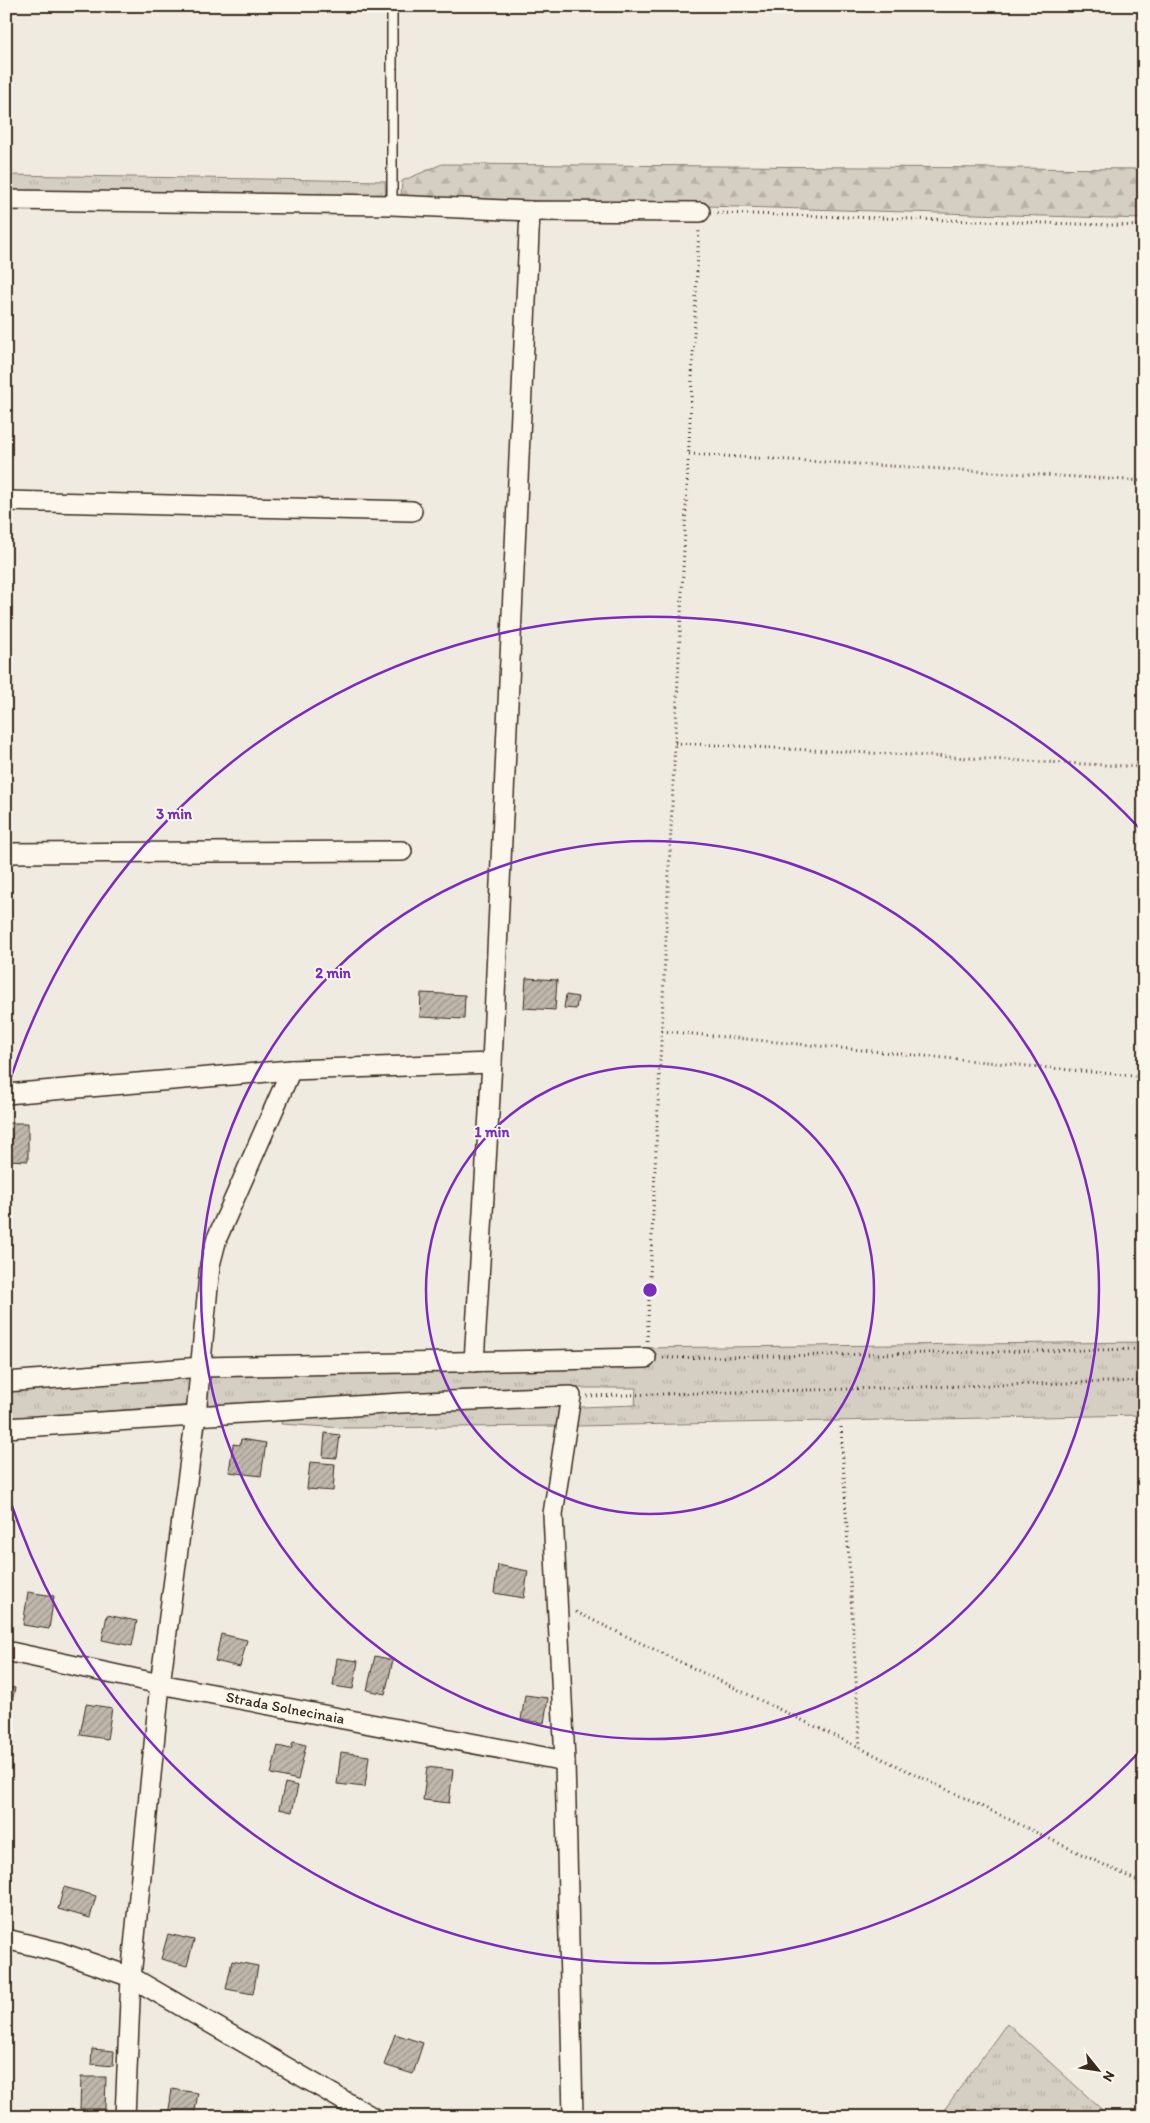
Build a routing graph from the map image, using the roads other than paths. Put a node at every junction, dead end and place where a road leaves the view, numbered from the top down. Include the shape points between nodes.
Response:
1 (392, 6) edge
2 (6, 200) edge
3 (392, 206) junction
4 (530, 211) junction
5 (700, 212) road end
6 (6, 501) edge
7 (412, 511) dead end
8 (402, 851) dead end
9 (6, 853) edge
10 (492, 1063) junction
11 (291, 1070) junction
12 (6, 1094) edge
13 (646, 1358) road end
14 (474, 1362) junction
15 (202, 1367) junction
16 (6, 1382) edge
17 (196, 1415) junction
18 (6, 1428) edge
19 (6, 1651) edge
20 (160, 1684) junction
21 (565, 1761) junction
22 (6, 1940) edge
23 (131, 1978) junction
24 (125, 2117) edge
25 (372, 2117) edge
26 (573, 2117) edge

1 - 3 lane
2 - 3 street
3 - 4 street
4 - 5 street
4 - 10 street
6 - 7 street
8 - 9 street
10 - 11 street
10 - 14 street
11 - 12 street
11 - 15 street via 217,1238 210,1265
13 - 14 street
14 - 15 street
15 - 16 street
15 - 17 street
17 - 18 street
17 - 20 street
17 - 21 street via 571,1396 553,1514
19 - 20 street, Strada Solnecinaia
20 - 21 street, Strada Solnecinaia
20 - 23 street
21 - 26 street
22 - 23 street via 59,1952
23 - 24 street
23 - 25 street

